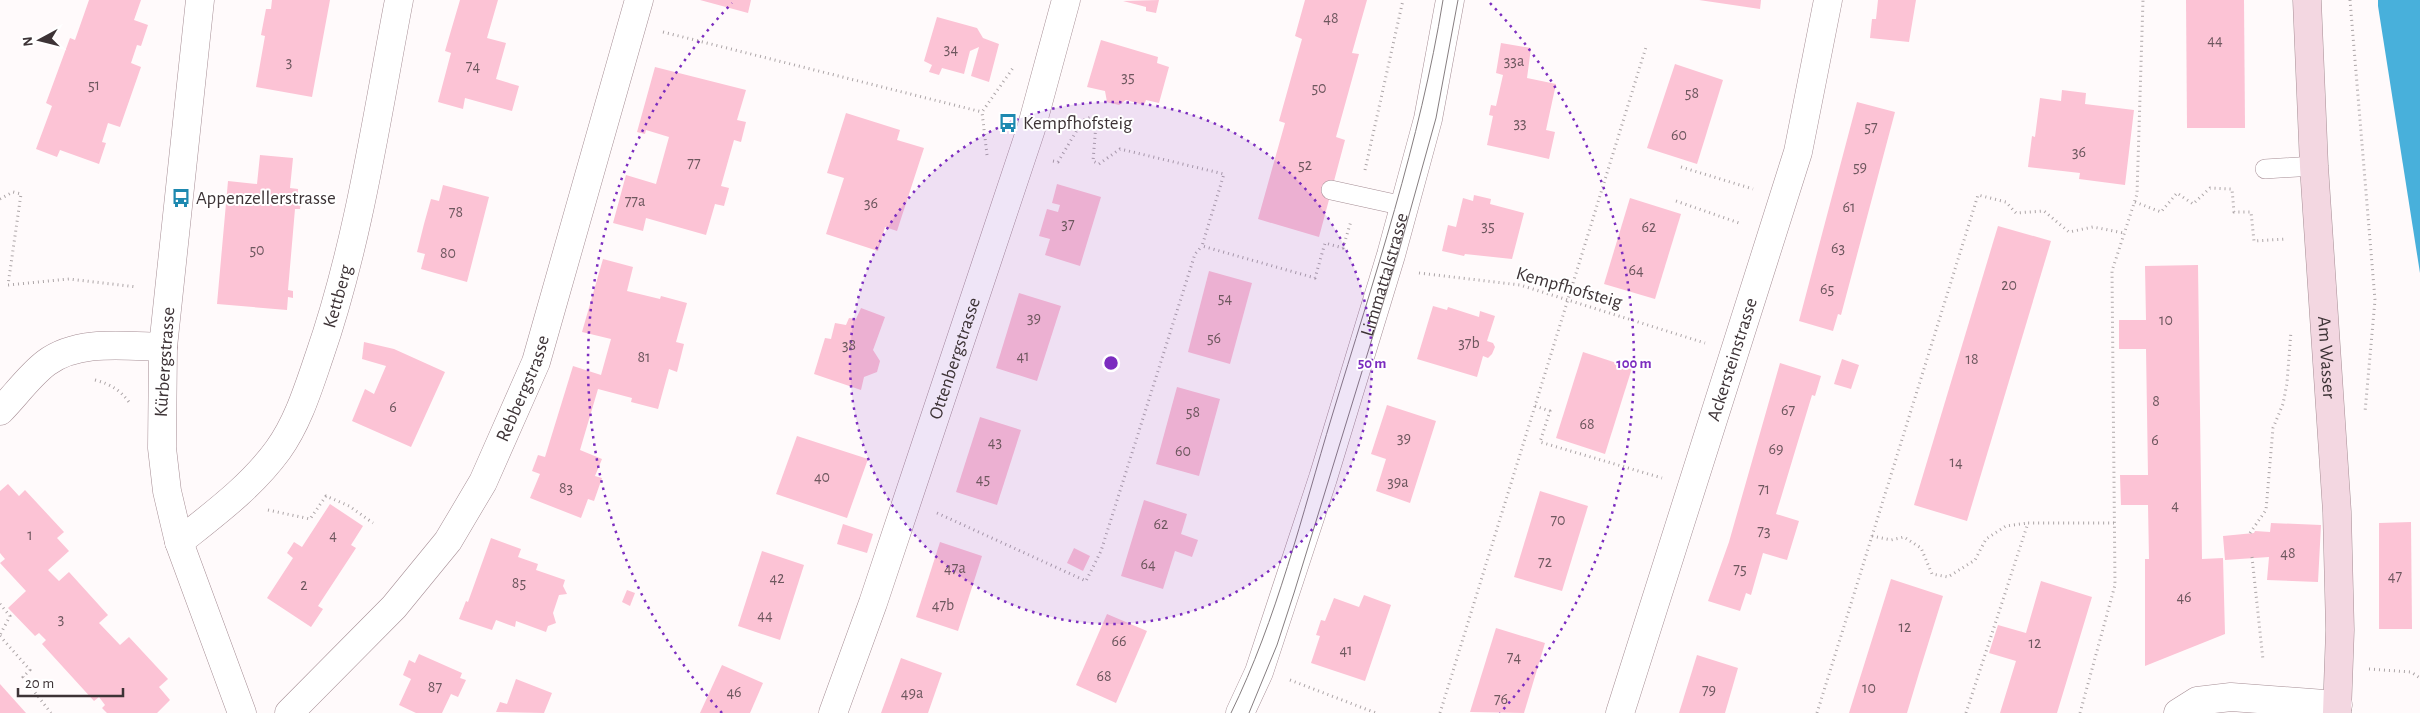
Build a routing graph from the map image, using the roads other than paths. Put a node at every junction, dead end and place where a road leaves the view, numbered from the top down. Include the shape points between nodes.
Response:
1 (200, 0) edge
2 (399, 0) edge
3 (639, 0) edge
4 (1066, 0) edge
5 (1450, 0) edge
6 (1828, 0) edge
7 (2307, 0) edge
8 (2314, 166) junction
9 (2265, 169) dead end
10 (1331, 190) dead end
11 (1404, 206) junction
12 (163, 347) junction
13 (0, 411) edge
14 (178, 542) junction
15 (2338, 709) edge
16 (242, 713) edge
17 (289, 713) edge
18 (833, 713) edge
19 (1240, 713) edge
20 (1620, 713) edge
21 (2178, 713) edge

1 - 12 street, Kürbergstrasse
2 - 14 street, Kettberg via 350,257 300,411 278,450 233,500
3 - 17 street, Rebbergstrasse via 536,362 483,482 448,541 394,608
4 - 18 street, Ottenbergstrasse via 1031,129 874,603
5 - 11 street, Limmattalstrasse via 1428,119
6 - 20 street, Ackersteinstrasse via 1798,152
7 - 8 street, Am Wasser
8 - 9 lane
8 - 15 street, Am Wasser via 2337,512
10 - 11 lane
11 - 19 street, Limmattalstrasse via 1322,478 1259,672
12 - 13 street via 108,346 71,350 46,364
12 - 14 street, Kürbergstrasse via 162,448
14 - 16 street, Kürbergstrasse
15 - 21 street via 2231,697 2197,701

